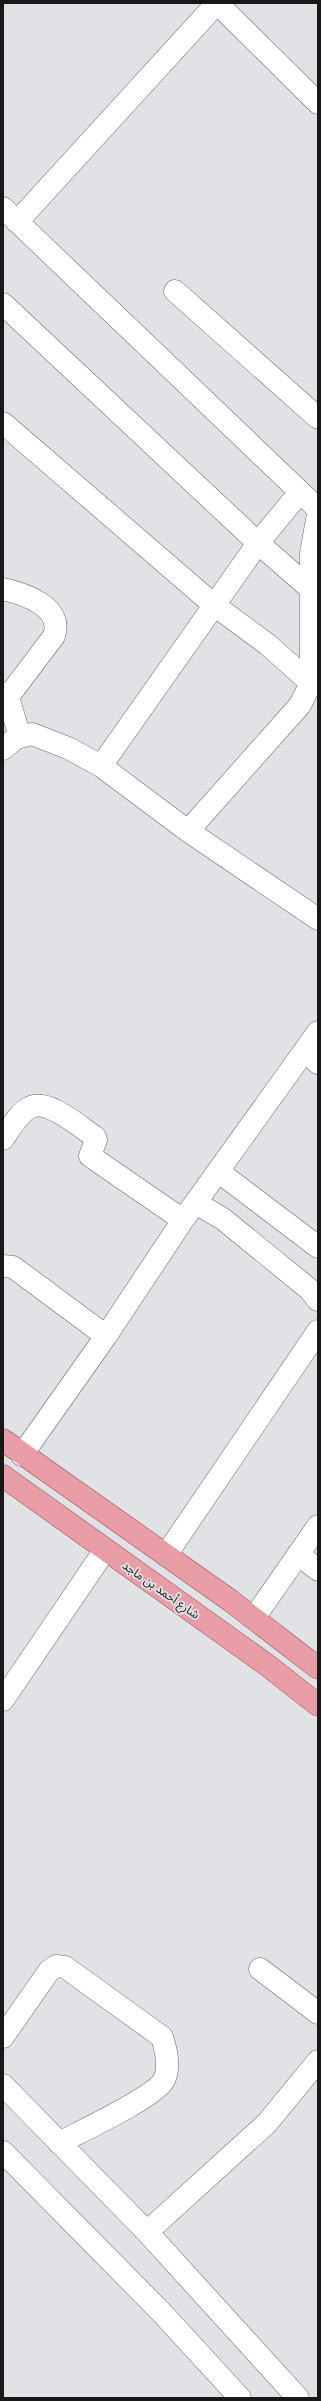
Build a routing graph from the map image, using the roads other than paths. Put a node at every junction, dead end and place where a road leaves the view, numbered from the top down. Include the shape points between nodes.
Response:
1 (217, 3) edge
2 (318, 103) edge
3 (10, 215) edge
4 (175, 291) dead end
5 (3, 304) edge
6 (318, 418) edge
7 (3, 423) edge
8 (300, 492) junction
9 (318, 509) edge
10 (318, 514) edge
11 (258, 543) junction
12 (3, 589) edge
13 (312, 590) junction
14 (214, 605) junction
15 (311, 683) junction
16 (5, 695) edge
17 (20, 737) junction
18 (3, 749) edge
19 (101, 766) junction
20 (188, 831) junction
21 (318, 918) edge
22 (318, 1032) edge
23 (312, 1057) edge
24 (3, 1139) edge
25 (219, 1172) junction
26 (196, 1203) junction
27 (183, 1220) junction
28 (318, 1247) edge
29 (3, 1266) edge
30 (318, 1300) edge
31 (318, 1331) edge
32 (106, 1336) junction
33 (3, 1440) edge
34 (22, 1455) junction
35 (3, 1476) edge
36 (318, 1526) edge
37 (105, 1550) junction
38 (298, 1554) junction
39 (166, 1555) junction
40 (318, 1570) edge
41 (254, 1618) junction
42 (318, 1668) edge
43 (3, 1700) edge
44 (318, 1704) edge
45 (260, 1969) dead end
46 (318, 2013) edge
47 (3, 2037) edge
48 (318, 2061) edge
49 (3, 2085) edge
50 (59, 2143) junction
51 (3, 2152) edge
52 (147, 2232) junction
53 (240, 2398) edge
54 (298, 2398) edge

1 - 2 street
1 - 3 street
3 - 8 street
4 - 6 street
5 - 11 street
7 - 14 street
8 - 9 street
8 - 11 street
10 - 13 street via 311,553
11 - 13 street
11 - 14 street
12 - 16 street via 20,593 50,611 56,619 54,636
13 - 15 street
14 - 15 street via 267,644
14 - 19 street
15 - 20 street via 300,705
16 - 17 street
17 - 18 street
17 - 19 street via 32,734 47,738
19 - 20 street
20 - 21 street
22 - 23 street
23 - 25 street
24 - 27 street via 18,1117 29,1108 53,1108 95,1137 90,1156
25 - 26 street
25 - 28 street
26 - 27 street
26 - 30 street via 223,1219 309,1289
27 - 32 street
29 - 32 street via 12,1267
31 - 39 street
32 - 34 street
33 - 34 main road
34 - 39 main road
35 - 37 main road, شارع أحمد بن ماجد
36 - 38 street
37 - 43 street
37 - 44 main road, شارع أحمد بن ماجد
38 - 40 street
38 - 41 street
39 - 41 main road
41 - 42 main road
45 - 46 street
47 - 50 street via 49,1971 56,1966 65,1967 162,2038 167,2064 164,2080 149,2093
48 - 52 street via 267,2123
49 - 50 street
50 - 52 street
51 - 53 street via 163,2314
52 - 54 street

